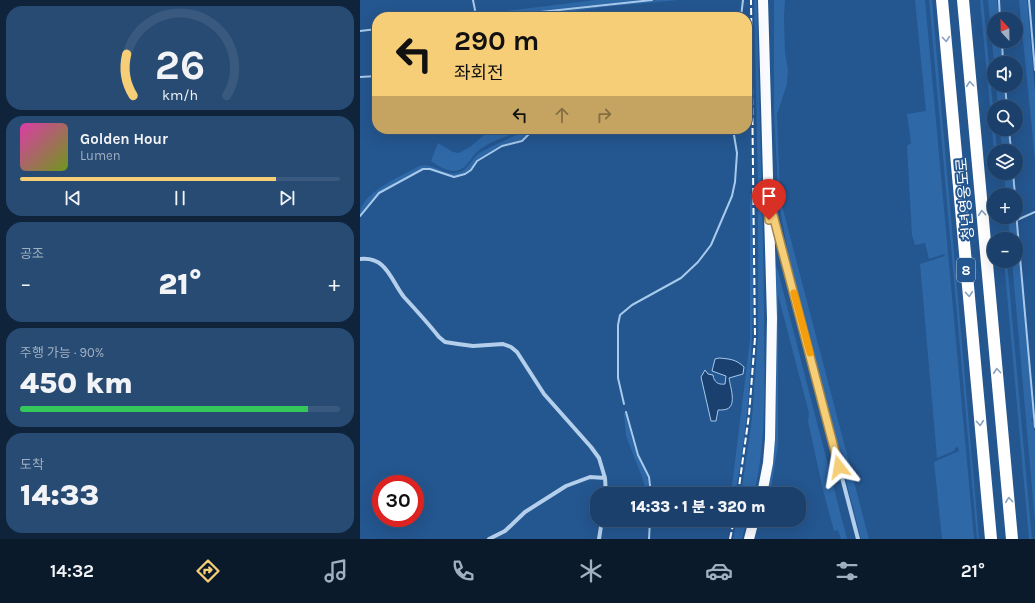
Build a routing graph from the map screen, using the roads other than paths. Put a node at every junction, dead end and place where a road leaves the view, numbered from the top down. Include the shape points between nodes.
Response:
1 (763, 0) edge
2 (942, 0) edge
3 (963, 0) edge
4 (767, 192) junction
5 (360, 259) edge
6 (605, 478) junction
7 (606, 487) edge
8 (763, 487) edge
9 (601, 527) edge
10 (752, 527) edge
11 (489, 539) edge
12 (599, 539) edge
13 (749, 539) edge
14 (858, 539) edge
15 (991, 539) edge
16 (1012, 539) edge

1 - 4 main road
2 -> 15 highway, 청년영웅도로 / 8
16 -> 3 highway, 청년영웅도로 / 8
4 - 8 main road via 772,318 770,438
4 - 14 street
5 - 6 street via 372,260 388,271 403,295 445,342 473,346 503,344 511,347 544,394 599,458
6 - 7 street
6 - 11 street via 590,477 566,486 525,512 505,531
9 - 12 street
10 - 13 main road

